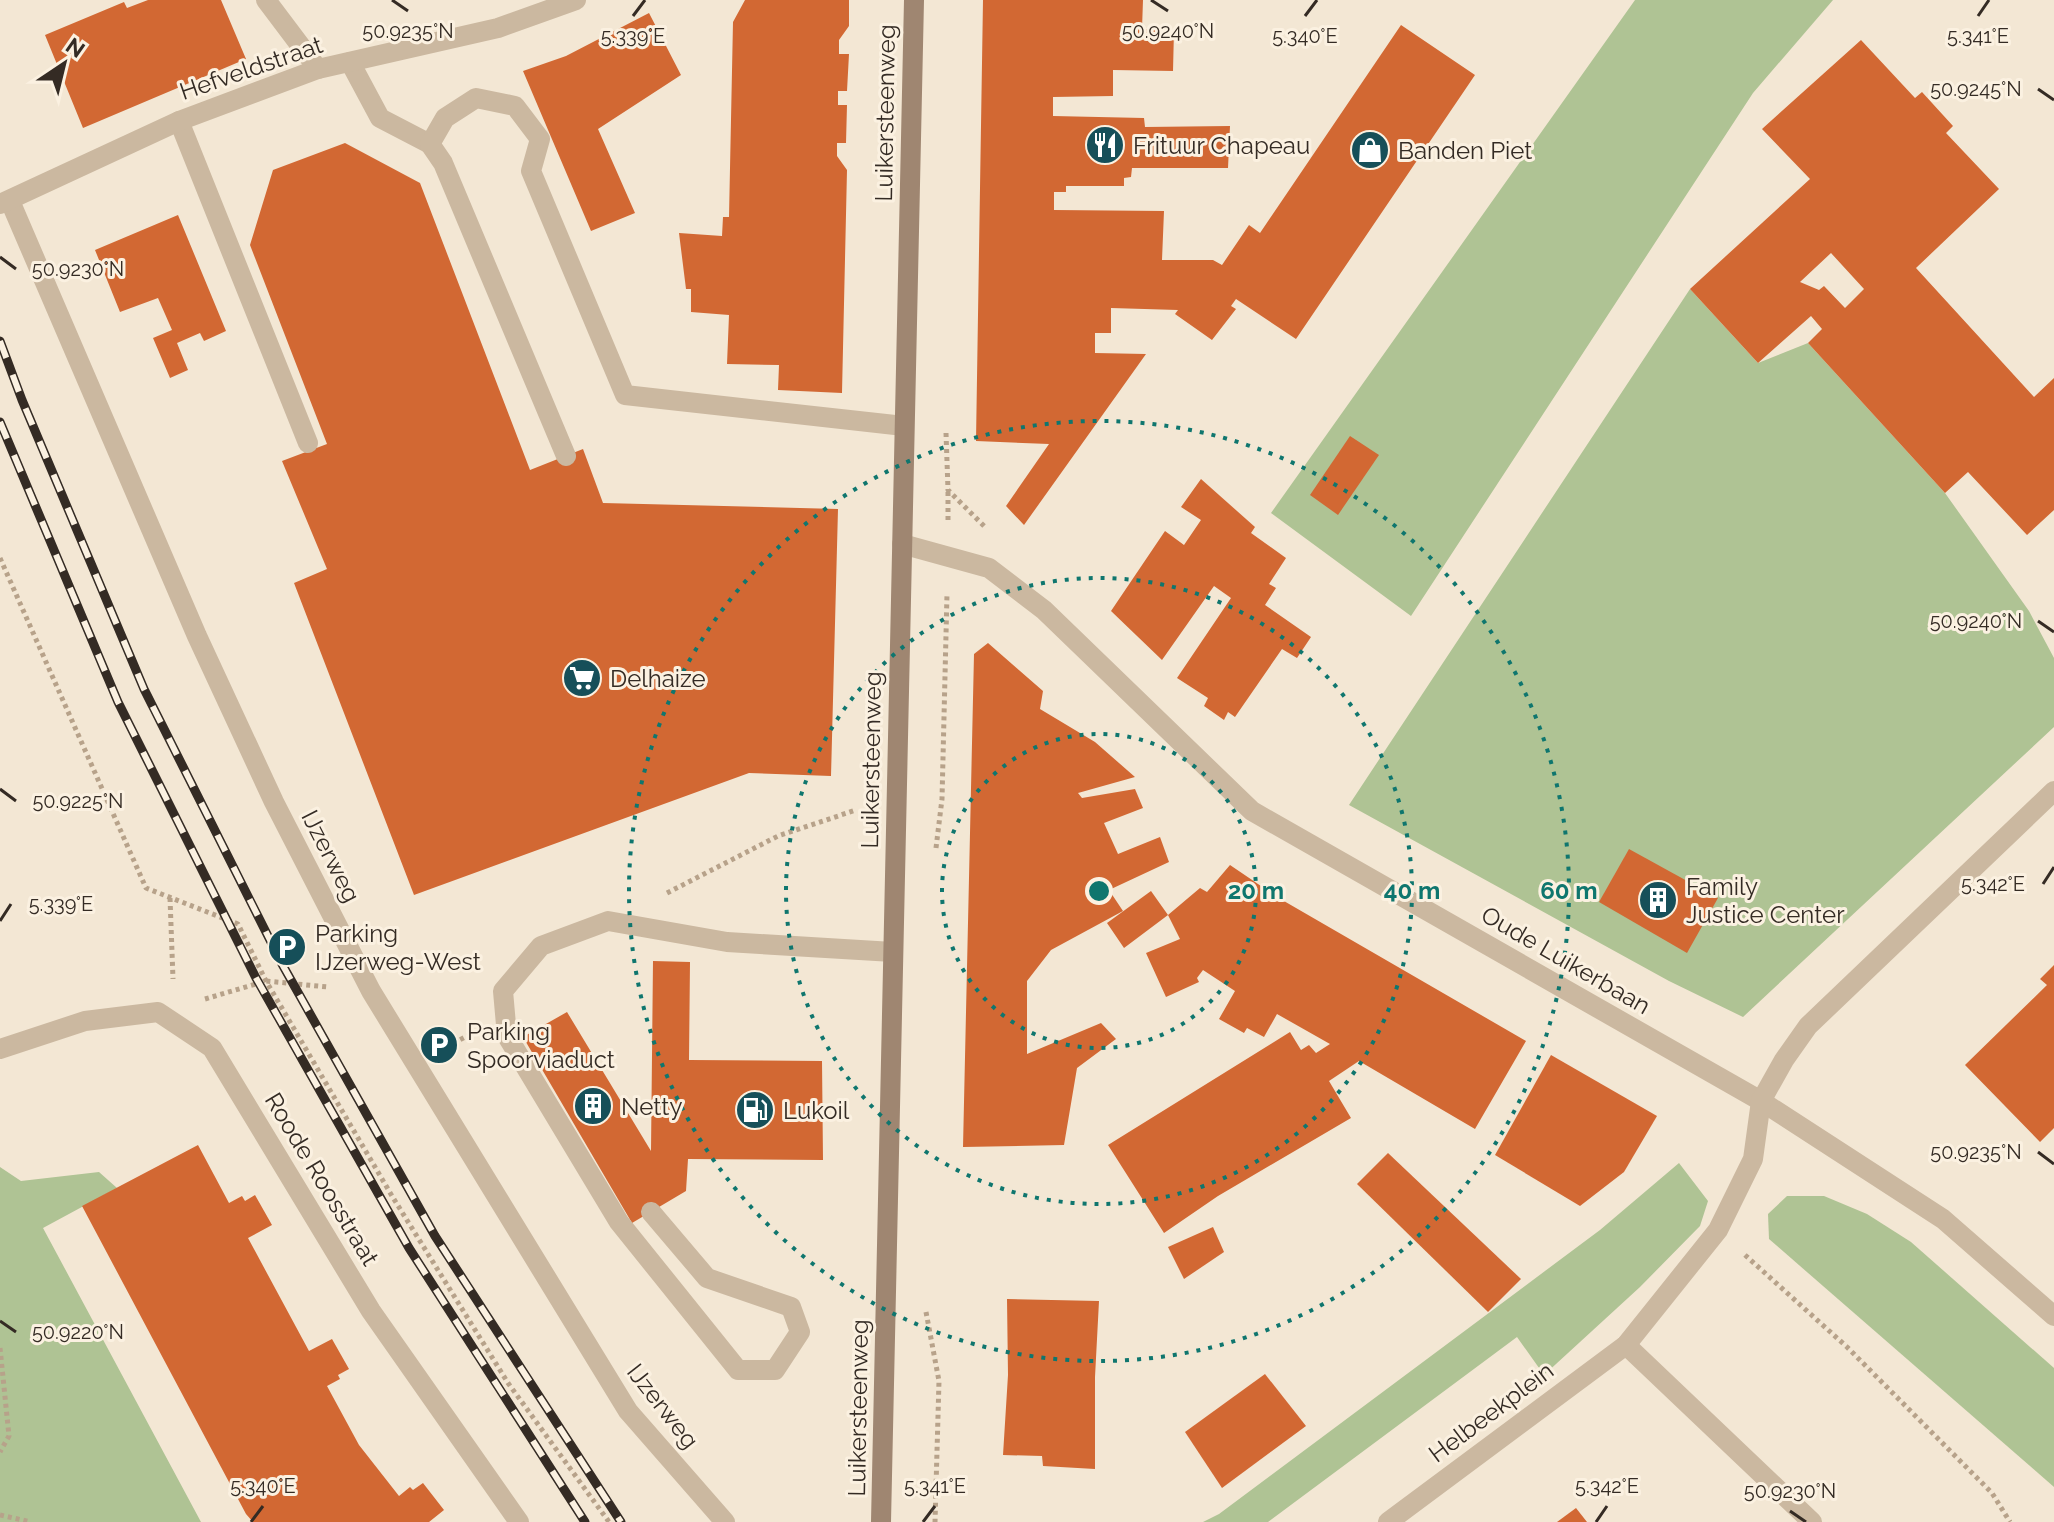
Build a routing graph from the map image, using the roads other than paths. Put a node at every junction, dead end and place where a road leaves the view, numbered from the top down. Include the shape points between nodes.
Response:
1 (266, 0) edge
2 (576, 0) edge
3 (914, 0) edge
4 (350, 62) junction
5 (318, 69) junction
6 (179, 121) junction
7 (430, 144) junction
8 (5, 203) edge
9 (904, 426) junction
10 (308, 443) dead end
11 (566, 456) dead end
12 (902, 544) junction
13 (2054, 791) edge
14 (893, 952) junction
15 (0, 1049) edge
16 (1761, 1101) junction
17 (651, 1212) dead end
18 (2054, 1316) edge
19 (1626, 1345) junction
20 (519, 1522) edge
21 (725, 1522) edge
22 (881, 1522) edge
23 (1388, 1522) edge
24 (1812, 1522) edge

1 - 5 street
2 - 4 street, Hefveldstraat via 498,28
3 - 9 main road, Luikersteenweg
4 - 5 street, Hefveldstraat
4 - 7 street via 380,118
5 - 6 street, Hefveldstraat
6 - 8 street, Hefveldstraat
6 - 10 street
7 - 9 street via 445,118 476,98 515,106 540,139 531,171 625,395
7 - 11 street via 443,163
8 - 21 street, IJzerweg via 274,802 371,991 628,1411
9 - 12 main road, Luikersteenweg
12 - 14 main road, Luikersteenweg
12 - 16 street, Oude Luikerbaan via 999,575 1044,610 1252,811
13 - 16 street via 1808,1026
14 - 17 street via 727,942 608,921 541,946 503,991 507,1036 619,1222 738,1370 775,1370 800,1332 791,1307 707,1278
14 - 22 main road, Luikersteenweg
15 - 20 street, Roode Roosstraat via 85,1021 166,1010 212,1048 371,1311
16 - 18 street, Oude Luikerbaan via 1943,1219
16 - 19 street, Helbeekplein via 1753,1159 1718,1230
19 - 23 street, Helbeekplein
19 - 24 street

